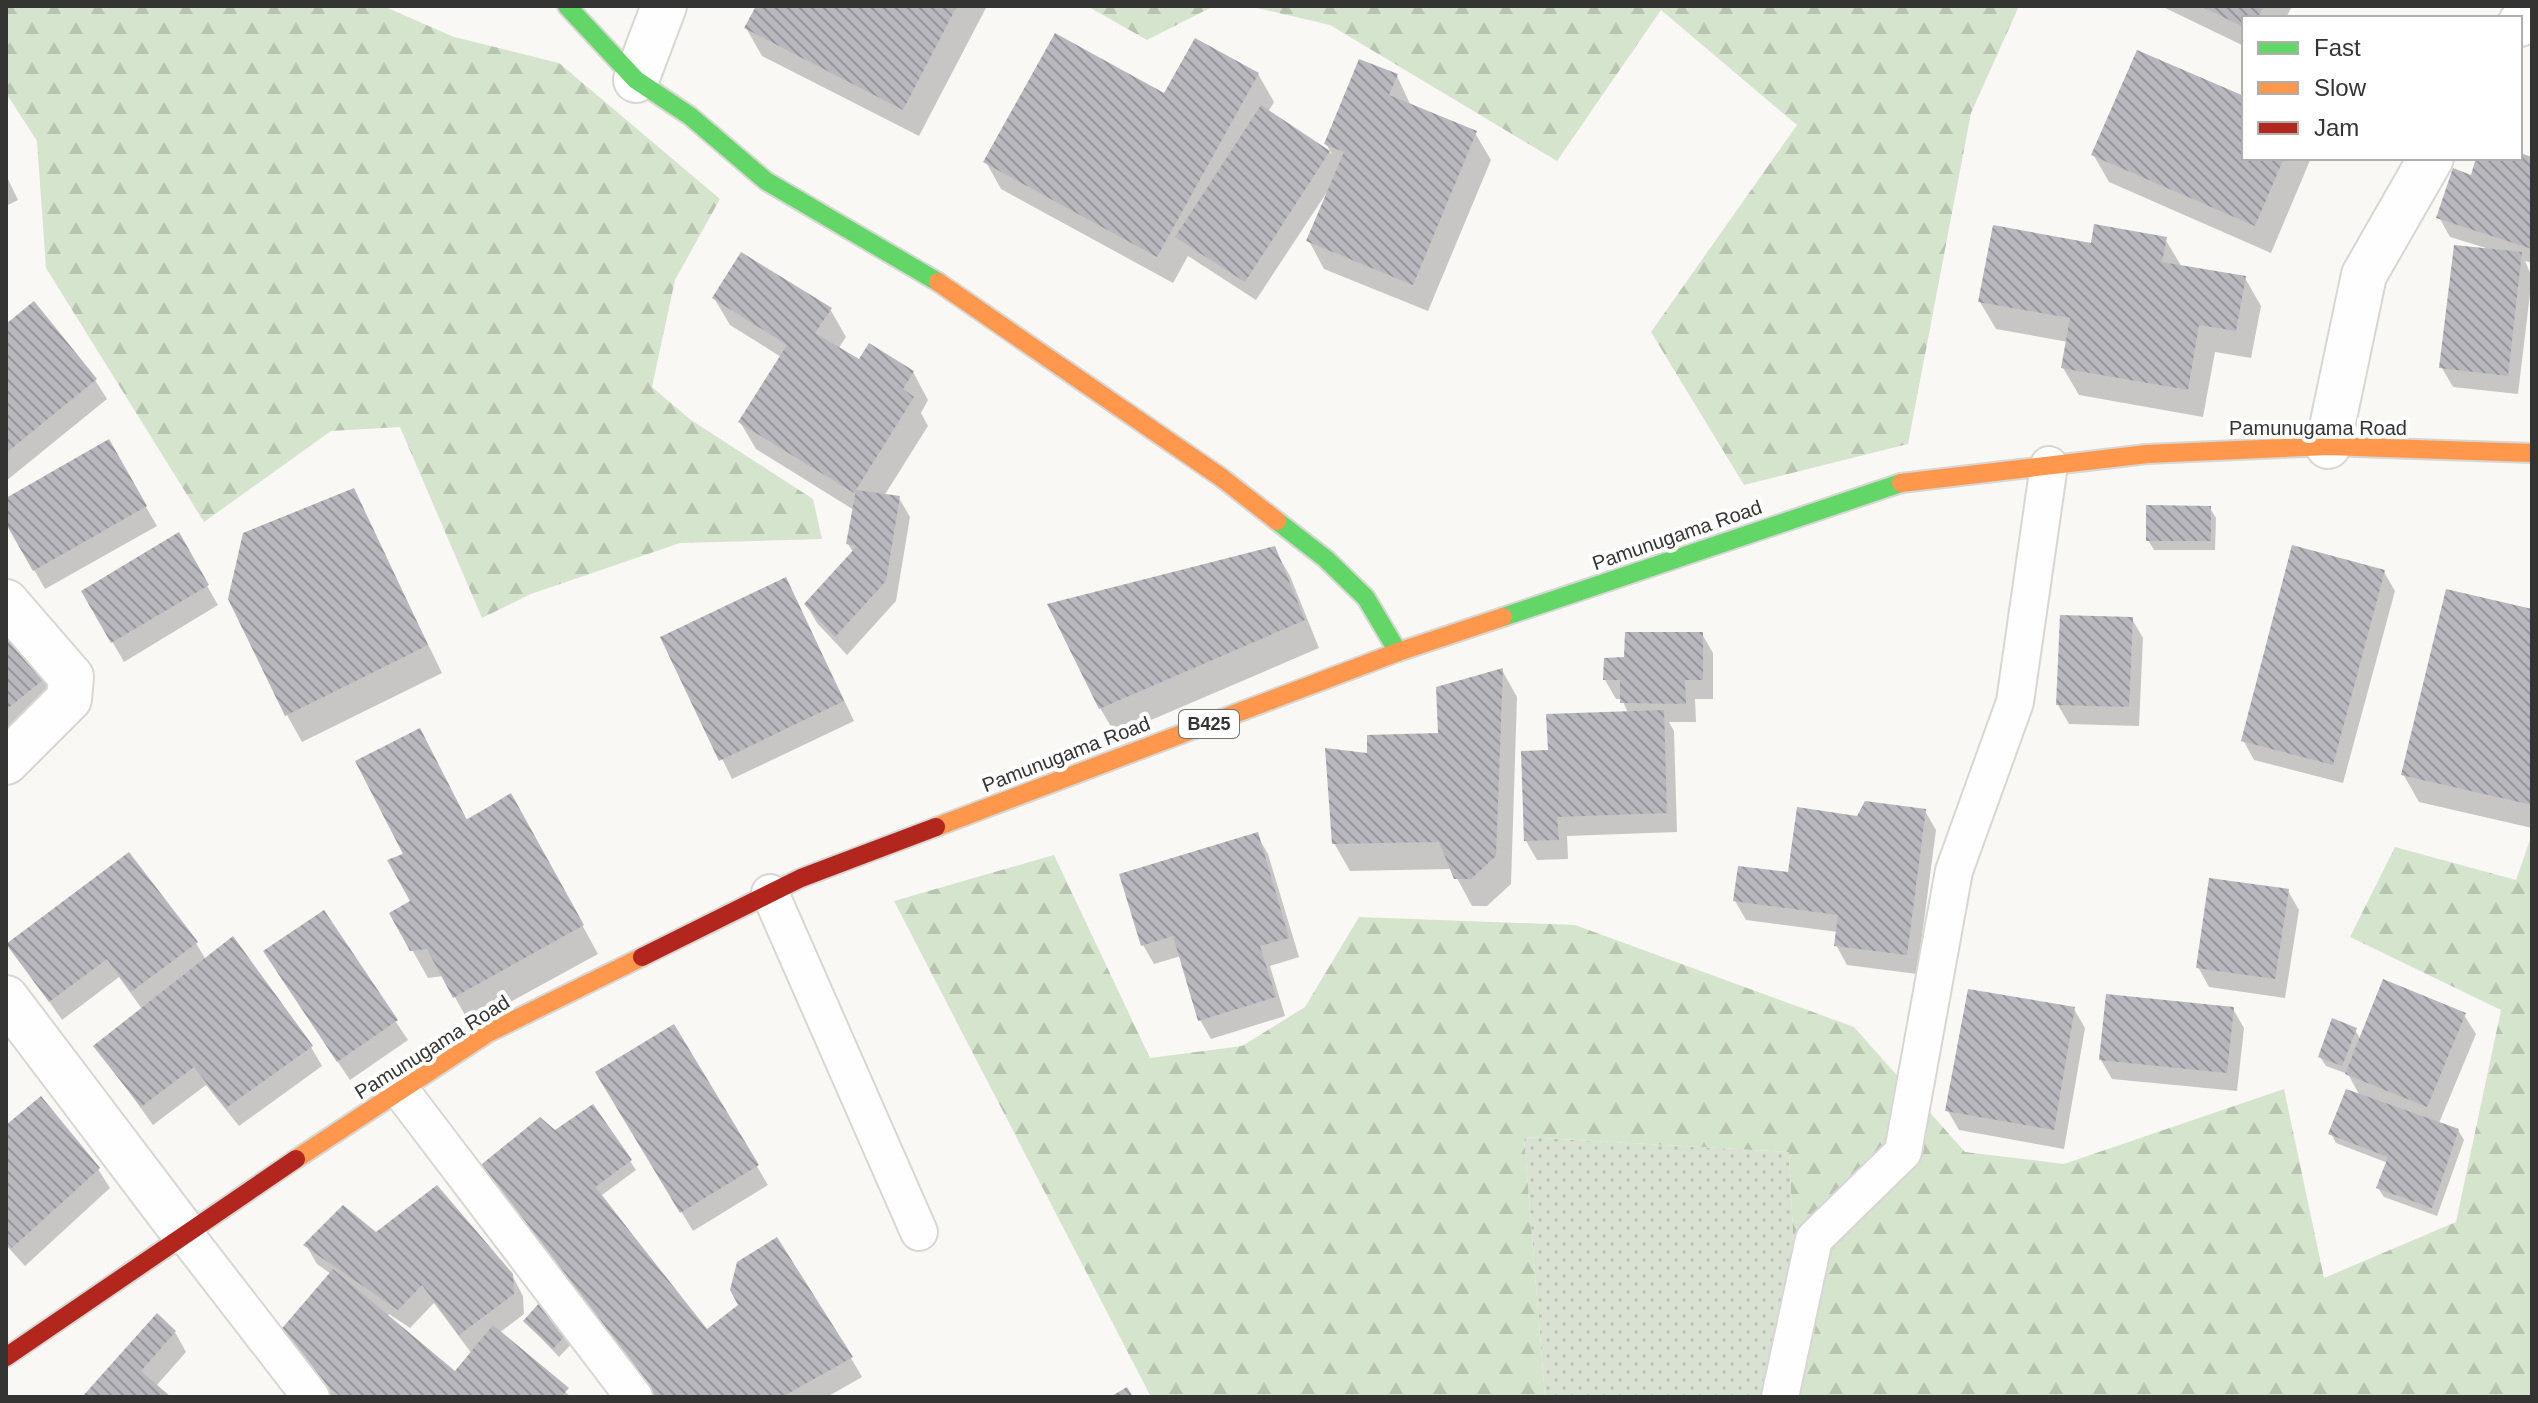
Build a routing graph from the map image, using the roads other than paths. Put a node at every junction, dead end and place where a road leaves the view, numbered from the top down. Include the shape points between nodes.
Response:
1 (567, 6) edge
2 (664, 6) edge
3 (636, 80) junction
4 (2430, 160) edge
5 (2328, 446) junction
6 (2532, 453) edge
7 (2049, 465) junction
8 (6, 602) edge
9 (1398, 652) junction
10 (6, 762) edge
11 (770, 893) junction
12 (6, 998) edge
13 (401, 1091) junction
14 (919, 1232) dead end
15 (184, 1233) junction
16 (6, 1357) edge
17 (311, 1397) edge
18 (634, 1397) edge
19 (1780, 1397) edge

1 - 3 main road
2 - 3 street
3 - 9 main road via 690,116 766,181 929,276 1222,478 1366,598
4 - 5 street via 2364,275
5 - 6 main road, Pamunugama Road / B425
5 - 7 main road, Pamunugama Road / B425 via 2147,454
7 - 9 main road, Pamunugama Road / B425 via 1907,481
7 - 19 lane via 2015,702 1954,871 1903,1152 1814,1239
8 - 10 street via 71,677 69,699
9 - 11 main road, Pamunugama Road / B425
11 - 13 main road, Pamunugama Road / B425 via 488,1033
11 - 14 lane
12 - 15 street
13 - 15 main road, Pamunugama Road / B425
13 - 18 lane
15 - 16 main road, Pamunugama Road / B425
15 - 17 lane

